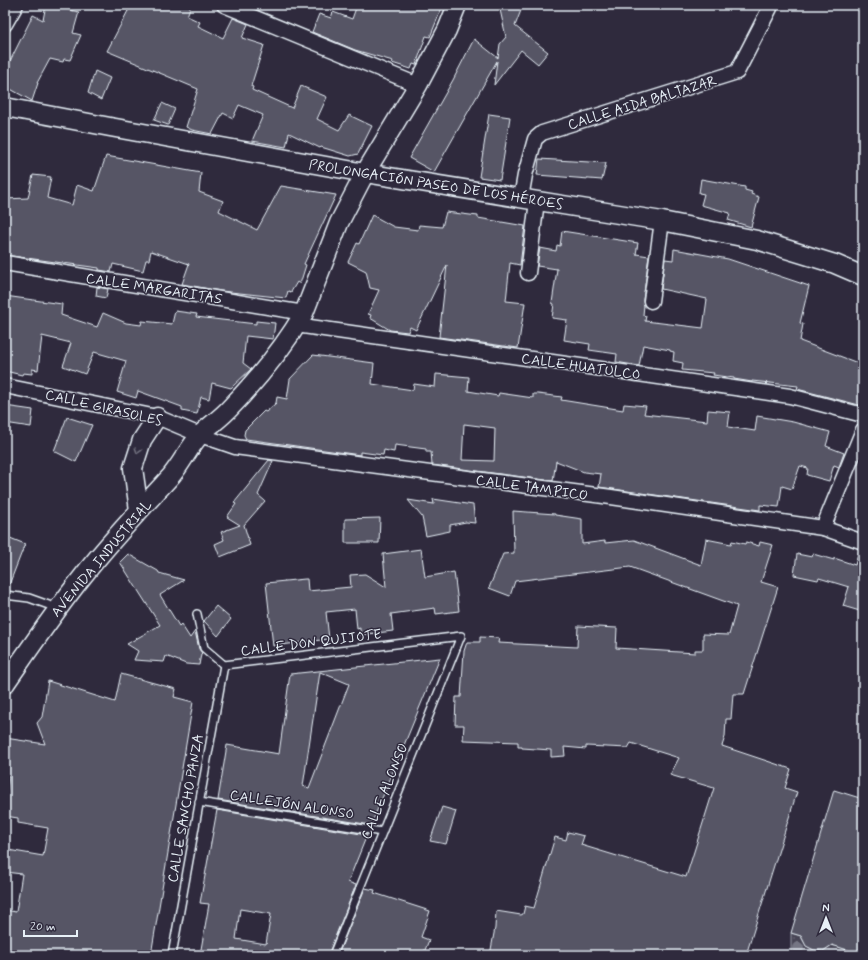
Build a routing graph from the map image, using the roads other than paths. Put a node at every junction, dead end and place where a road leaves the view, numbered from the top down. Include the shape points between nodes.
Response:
1 (16, 5) edge
2 (224, 5) edge
3 (457, 5) edge
4 (769, 5) edge
5 (5, 24) edge
6 (418, 85) junction
7 (5, 106) edge
8 (365, 172) junction
9 (529, 199) junction
10 (662, 220) junction
11 (5, 263) edge
12 (528, 273) dead end
13 (863, 276) edge
14 (651, 300) dead end
15 (300, 319) junction
16 (5, 386) edge
17 (863, 415) edge
18 (157, 417) junction
19 (863, 430) edge
20 (200, 435) junction
21 (138, 510) junction
22 (823, 528) junction
23 (863, 542) edge
24 (5, 595) edge
25 (58, 608) junction
26 (197, 614) dead end
27 (461, 636) joint
28 (224, 666) junction
29 (5, 684) edge
30 (199, 802) junction
31 (382, 832) junction
32 (172, 955) edge
33 (333, 955) edge

1 - 5 street
2 - 6 street
3 - 6 street, AVENIDA INDUSTRIAL
4 - 9 street, CALLE AIDA BALTAZAR via 770,8 737,72 542,133 535,139 525,175
6 - 8 street, AVENIDA INDUSTRIAL
7 - 8 street, PROLONGACIÓN PASEO DE LOS HÉROES
8 - 9 street, PROLONGACIÓN PASEO DE LOS HÉROES
8 - 15 street, AVENIDA INDUSTRIAL via 339,223
9 - 10 street, PROLONGACIÓN PASEO DE LOS HÉROES
9 - 12 street, CALLE AIDA BALTAZAR
10 - 13 street, PROLONGACIÓN PASEO DE LOS HÉROES via 757,240 835,264
10 - 14 street
11 - 15 street, CALLE MARGARITAS
15 - 17 street, CALLE HUATULCO via 790,396
15 - 20 street, AVENIDA INDUSTRIAL via 269,364 229,409
16 - 18 street, CALLE GIRASOLES
18 - 20 street, CALLE GIRASOLES
18 -> 21 street via 142,440 133,468
19 - 22 street
20 - 21 street, AVENIDA INDUSTRIAL via 172,474
20 - 22 street, CALLE TAMPICO via 235,447
21 - 25 street, AVENIDA INDUSTRIAL
22 - 23 street, CALLE TAMPICO
24 - 25 lane via 29,598
25 - 29 street, AVENIDA INDUSTRIAL
26 - 28 lane, CALLE DON QUIJOTE via 204,648
27 - 28 lane, CALLE DON QUIJOTE
27 - 31 lane, CALLE ALONSO
28 - 30 lane, CALLE SANCHO PANZA
30 - 31 lane, CALLEJÓN ALONSO
30 - 32 lane, CALLE SANCHO PANZA
31 - 33 lane, CALLE ALONSO

